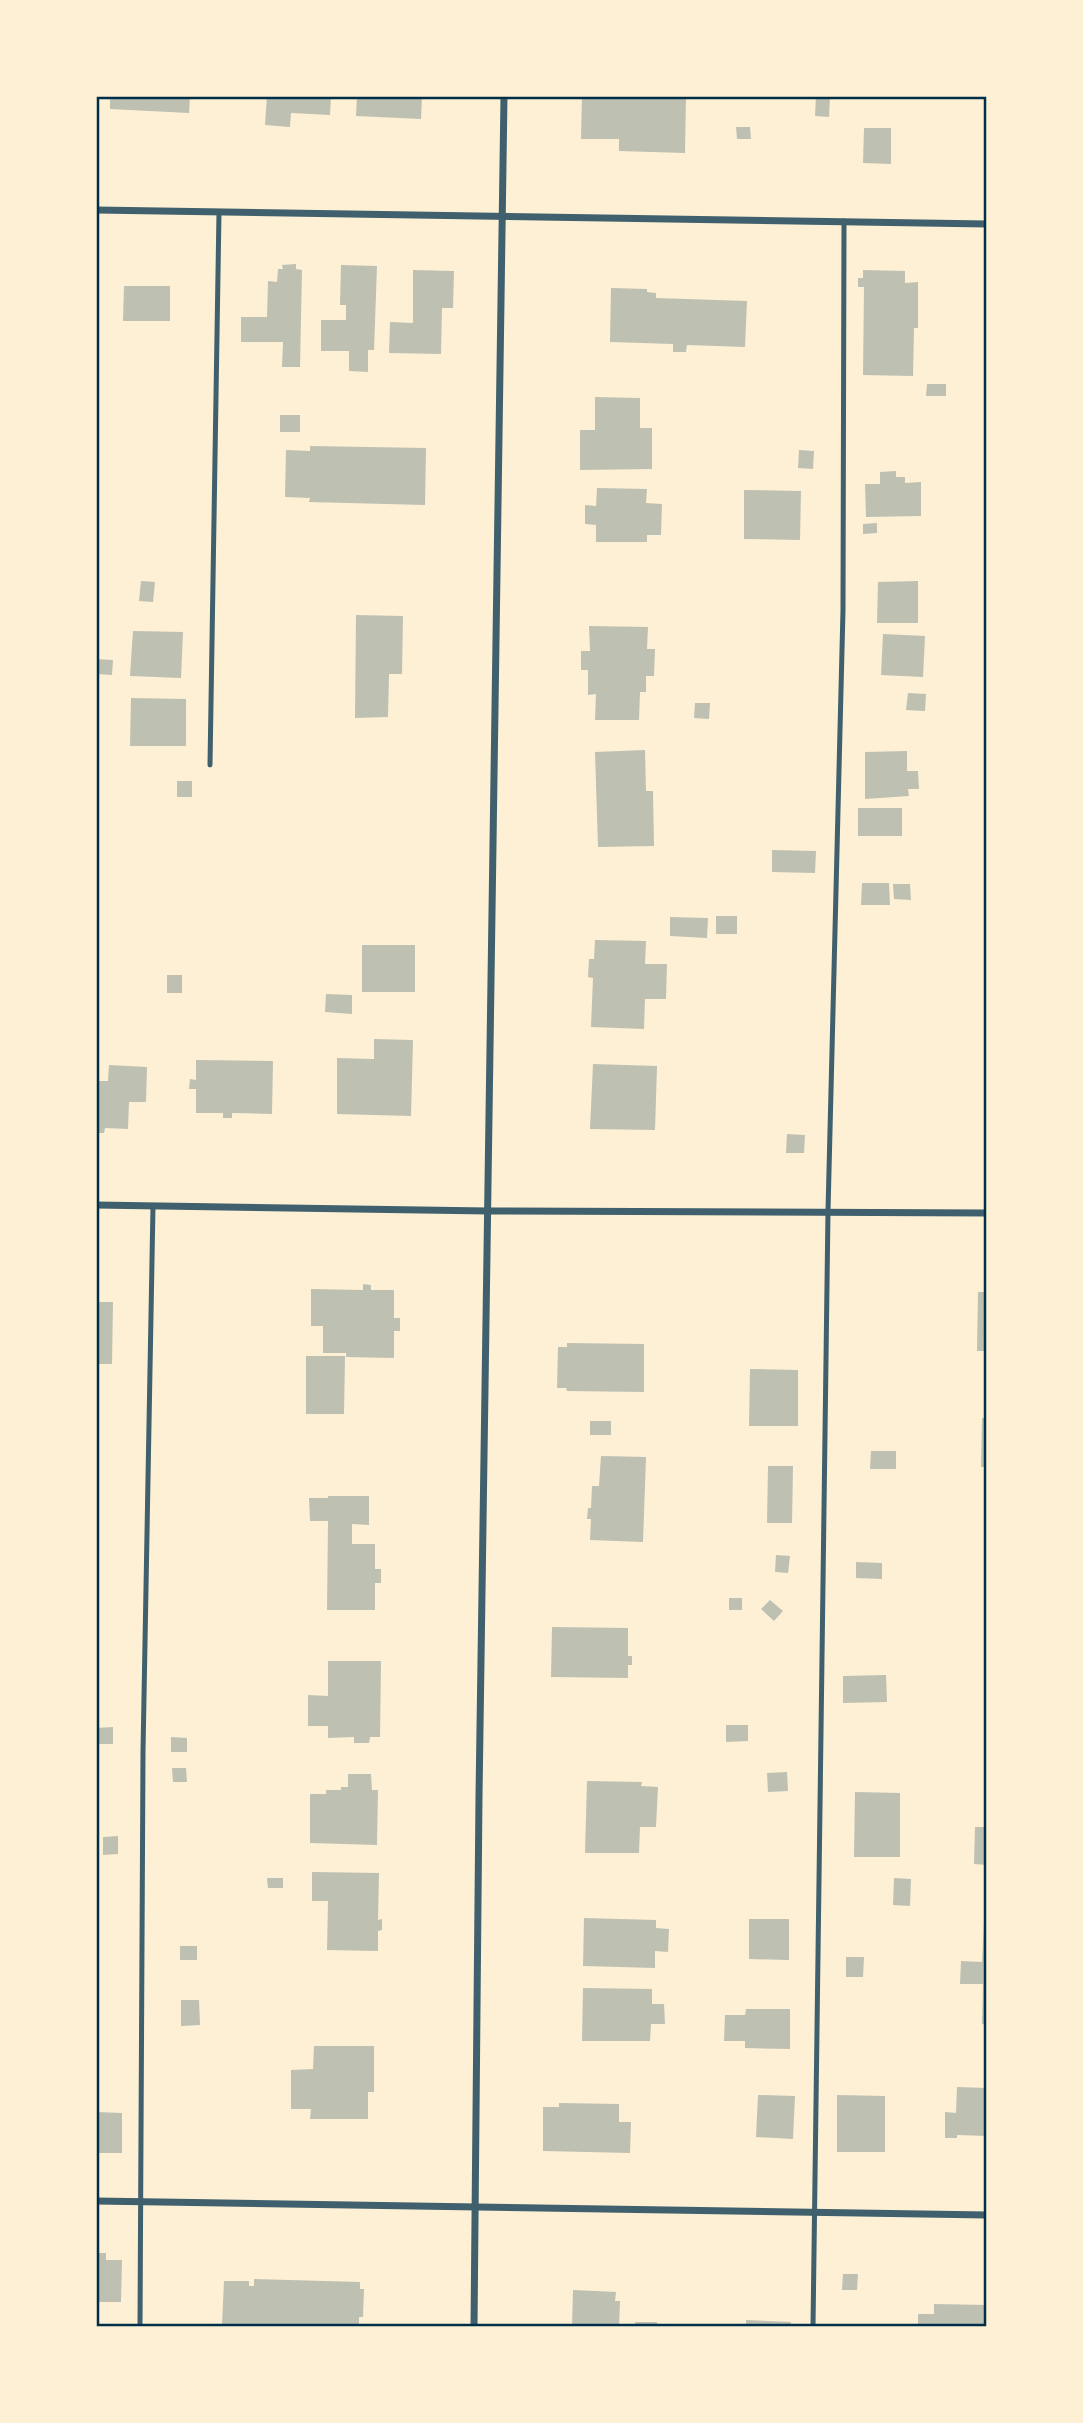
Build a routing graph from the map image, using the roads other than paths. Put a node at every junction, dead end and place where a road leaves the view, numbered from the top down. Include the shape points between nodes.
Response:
1 (504, 96) edge
2 (96, 210) edge
3 (219, 212) junction
4 (502, 216) junction
5 (844, 221) junction
6 (987, 223) edge
7 (210, 765) dead end
8 (96, 1205) edge
9 (153, 1206) junction
10 (488, 1211) junction
11 (828, 1212) junction
12 (987, 1213) edge
13 (96, 2202) edge
14 (142, 2202) junction
15 (475, 2208) junction
16 (814, 2213) junction
17 (987, 2215) edge
18 (140, 2327) edge
19 (474, 2327) edge
20 (813, 2327) edge

1 - 4 street
2 - 3 street
3 - 4 street
3 - 7 lane
4 - 5 street
4 - 10 street
5 - 6 street
5 - 11 lane via 843,610
8 - 9 street
9 - 10 street
9 - 14 lane via 142,1752
10 - 11 street
10 - 15 street
11 - 12 street
11 - 16 lane
13 - 14 street
14 - 15 street
14 - 18 lane
15 - 16 street
15 - 19 street
16 - 17 street
16 - 20 lane

